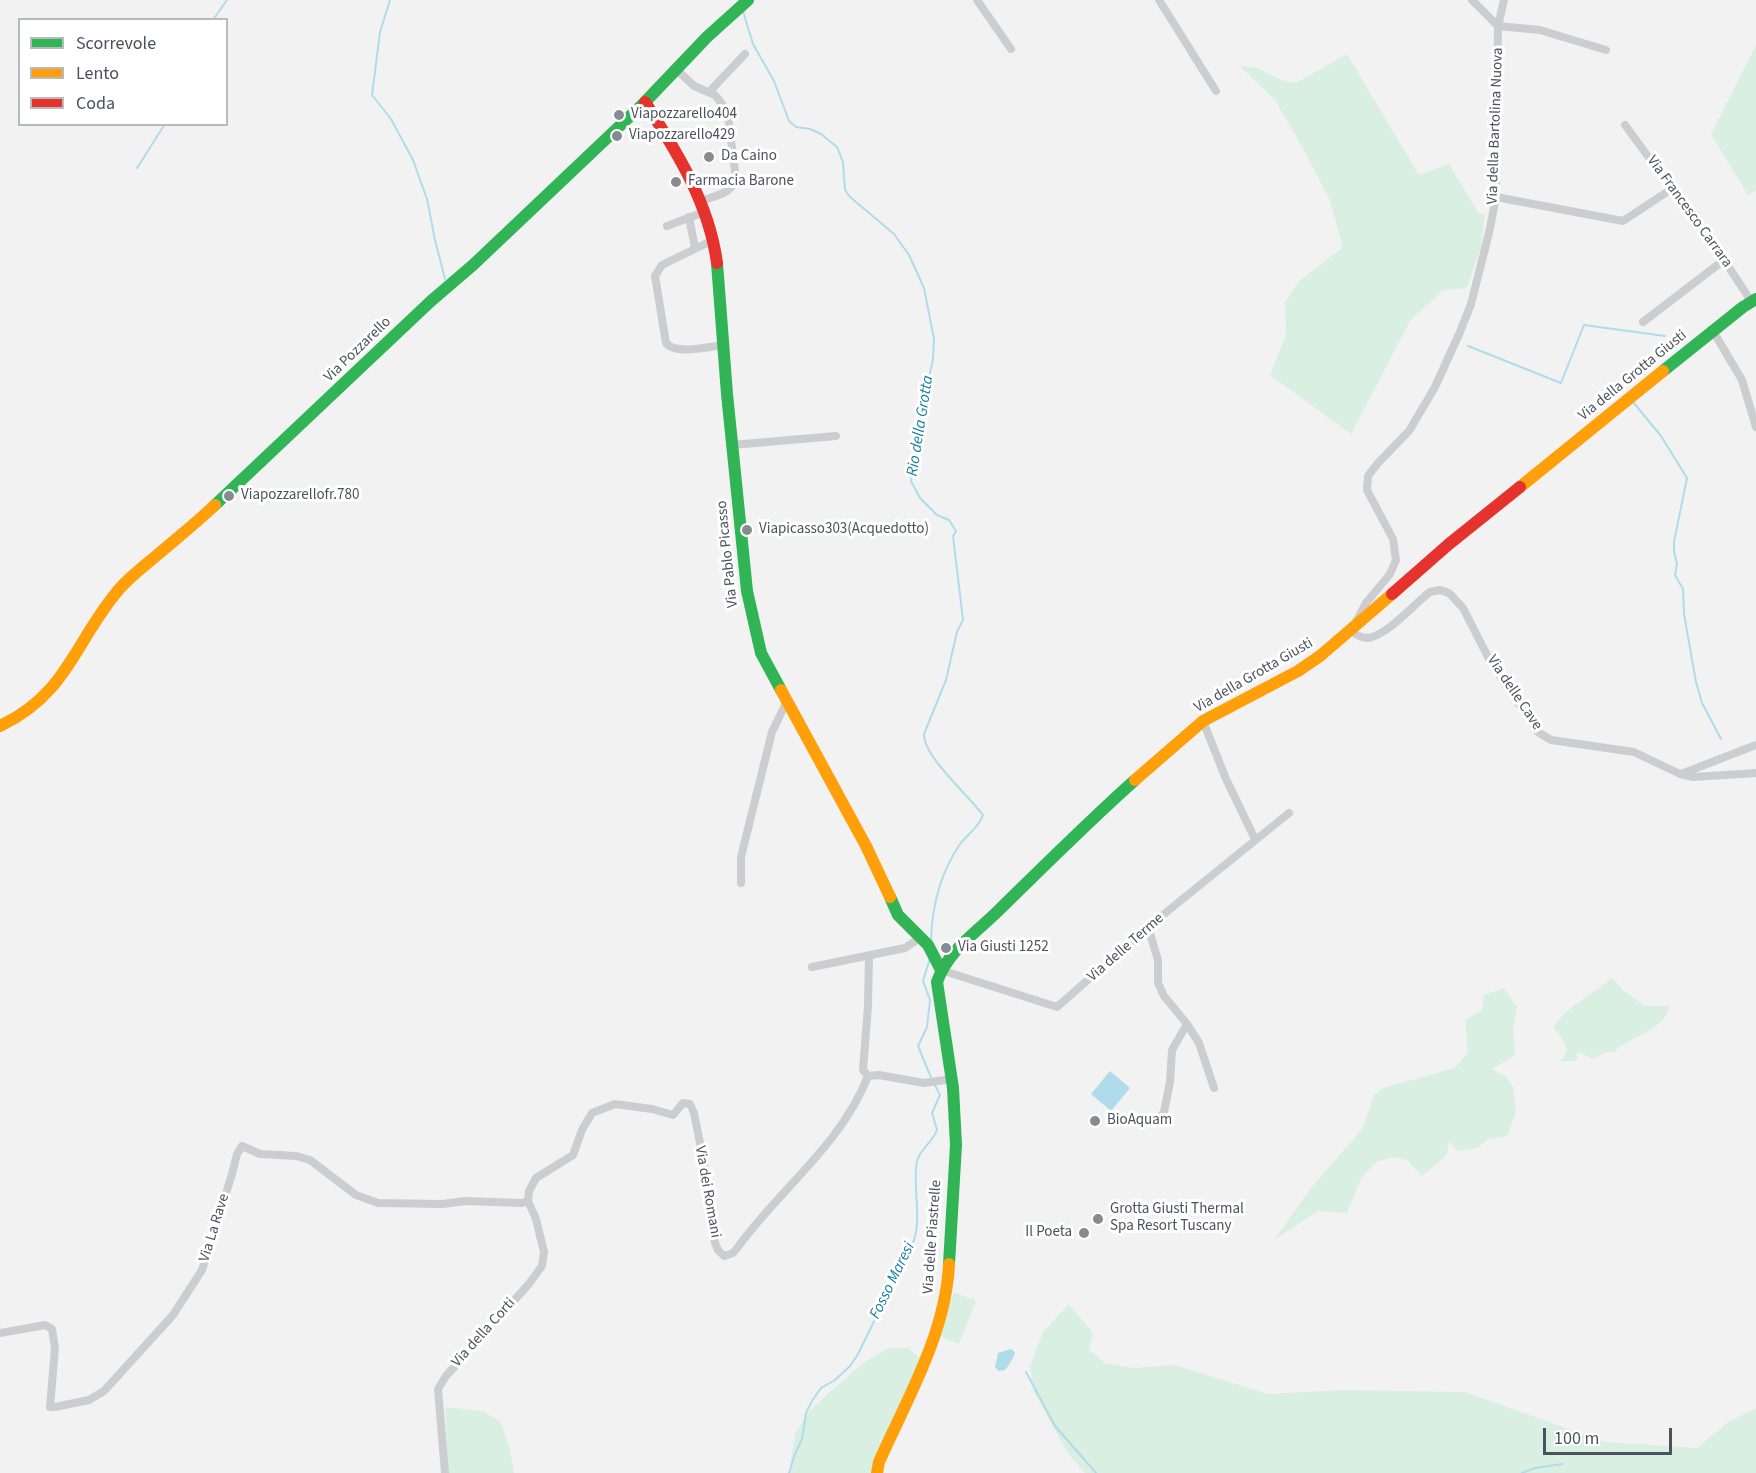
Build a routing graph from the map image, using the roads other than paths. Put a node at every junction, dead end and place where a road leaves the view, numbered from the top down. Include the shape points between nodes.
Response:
1 (977, 0) edge
2 (1159, 0) edge
3 (1472, 0) edge
4 (1504, 0) edge
5 (747, 1) edge
6 (1498, 26) junction
7 (1011, 49) dead end
8 (1606, 50) dead end
9 (745, 54) dead end
10 (676, 69) junction
11 (710, 91) junction
12 (1215, 91) dead end
13 (645, 102) junction
14 (1625, 125) dead end
15 (1673, 189) junction
16 (1496, 197) junction
17 (703, 206) junction
18 (689, 218) junction
19 (666, 226) dead end
20 (713, 240) junction
21 (695, 248) junction
22 (1724, 260) junction
23 (1754, 300) edge
24 (1643, 322) dead end
25 (1713, 332) junction
26 (723, 345) junction
27 (1756, 427) edge
28 (836, 436) dead end
29 (732, 445) junction
30 (1351, 631) junction
31 (787, 700) junction
32 (1203, 721) junction
33 (0, 726) edge
34 (1756, 745) edge
35 (1756, 773) edge
36 (1680, 774) junction
37 (1289, 813) dead end
38 (1255, 839) junction
39 (741, 883) dead end
40 (1148, 927) junction
41 (927, 946) junction
42 (869, 957) junction
43 (812, 967) dead end
44 (941, 970) junction
45 (1187, 1024) junction
46 (868, 1076) junction
47 (952, 1079) junction
48 (1214, 1088) dead end
49 (1156, 1122) dead end
50 (528, 1201) junction
51 (0, 1333) edge
52 (445, 1473) edge
53 (877, 1473) edge

1 - 7 street
2 - 12 street
3 - 6 street
4 - 6 street, Via della Bartolina Nuova
5 - 10 street, Via Pozzarello
6 - 8 street via 1540,30
6 - 16 street, Via della Bartolina Nuova
9 - 11 street
10 - 11 street via 694,86
10 - 13 street, Via Pozzarello
11 - 17 street via 728,117 736,178 735,185
13 - 17 street, Via Pablo Picasso via 688,171
13 - 33 street, Via Pozzarello via 198,521 129,579 59,680 39,702
14 - 15 street, Via Francesco Carrara
15 - 16 street via 1623,222
15 - 22 street, Via Francesco Carrara
16 - 30 street, Via della Bartolina Nuova via 1471,304 1447,362 1409,431 1368,477 1367,490 1393,539 1396,560
17 - 18 street
17 - 20 street, Via Pablo Picasso
18 - 19 street
18 - 21 street
20 - 21 street
20 - 26 street, Via Pablo Picasso
21 - 26 street via 667,261 656,272 666,343 678,350
22 - 23 street, Via Francesco Carrara
22 - 24 street
23 - 25 street, Via della Grotta Giusti
25 - 27 street via 1742,380
25 - 30 street, Via della Grotta Giusti via 1449,544
26 - 29 street, Via Pablo Picasso
28 - 29 street
29 - 31 street, Via Pablo Picasso via 749,614 761,653
30 - 32 street, Via della Grotta Giusti via 1298,670
30 - 36 street, Via delle Cave via 1361,637 1373,636 1387,629 1430,592 1449,593 1463,608 1488,657 1538,732 1551,740 1634,752
31 - 39 street via 772,732 741,856
31 - 41 street, Via Pablo Picasso via 866,846 898,915
32 - 38 street
32 - 44 street, Via della Grotta Giusti via 1088,822 955,950
34 - 36 street
35 - 36 street, Via delle Cave via 1694,777
37 - 38 street, Via delle Terme
38 - 40 street, Via delle Terme
40 - 44 street, Via delle Terme via 1057,1007
40 - 45 street via 1158,960 1158,983
41 - 42 street
41 - 44 street, Via Pablo Picasso
42 - 43 street
42 - 46 street via 863,1070
44 - 47 street via 937,982
45 - 48 street via 1199,1043
45 - 49 street via 1172,1050 1164,1112
46 - 47 street via 924,1083
46 - 50 street, Via dei Romani via 828,1142 729,1255 721,1254 715,1243 694,1113 687,1102 678,1106 673,1115 615,1104 592,1113 573,1155 536,1179
47 - 53 street, Via delle Piastrelle via 956,1145 948,1289 931,1346
50 - 51 street, Via La Rave via 378,1203 356,1195 310,1160 260,1154 242,1146 202,1270 173,1315 104,1391 89,1400 50,1407 55,1348 52,1329 45,1325
50 - 52 street, Via della Corti via 544,1252 543,1263 438,1389

